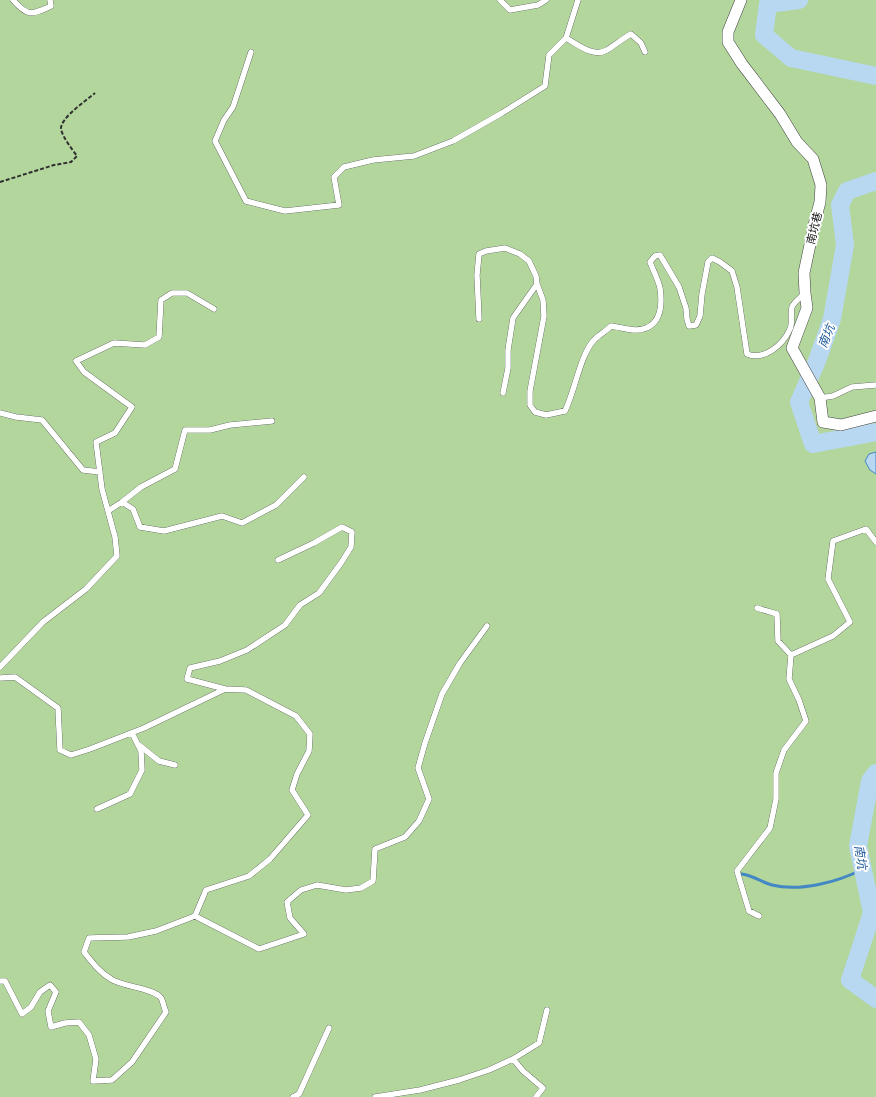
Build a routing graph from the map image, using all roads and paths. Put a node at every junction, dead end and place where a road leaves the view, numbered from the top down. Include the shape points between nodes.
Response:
1 (13, 0) edge
2 (50, 0) edge
3 (500, 0) edge
4 (546, 0) edge
5 (578, 0) edge
6 (741, 0) edge
7 (566, 38) junction
8 (251, 52) dead end
9 (645, 52) dead end
10 (95, 93) dead end
11 (0, 182) edge
12 (537, 284) junction
13 (805, 292) junction
14 (214, 309) dead end
15 (479, 319) dead end
16 (876, 385) edge
17 (503, 393) dead end
18 (820, 397) junction
19 (0, 413) edge
20 (876, 416) edge
21 (272, 421) dead end
22 (100, 472) junction
23 (304, 477) dead end
24 (122, 502) junction
25 (108, 511) junction
26 (876, 542) edge
27 (278, 560) dead end
28 (757, 608) dead end
29 (487, 626) dead end
30 (791, 655) junction
31 (0, 666) edge
32 (0, 678) edge
33 (225, 689) junction
34 (132, 733) junction
35 (137, 744) junction
36 (175, 764) dead end
37 (96, 809) dead end
38 (195, 916) junction
39 (759, 916) dead end
40 (0, 981) edge
41 (547, 1010) dead end
42 (329, 1028) dead end
43 (513, 1059) junction
44 (293, 1097) edge
45 (375, 1097) edge
46 (536, 1097) edge

1 - 2 lane via 23,10 34,13 51,6
3 - 4 lane via 510,10 538,5
5 - 7 lane
6 - 13 street, 南坑巷 via 728,32 728,42 797,142 813,159 821,185 820,202 804,273
7 - 8 lane via 549,55 545,86 502,113 453,141 414,156 373,160 344,167 334,177 339,206 286,211 246,201 216,141 224,120 233,107
7 - 9 lane via 590,52 605,51 631,34
10 - 11 path via 61,124 77,156 71,162
12 - 13 lane via 543,300 544,316 530,391 530,405 535,412 546,415 565,411 571,400 582,361 593,341 611,326 636,330 649,327 657,320 661,309 660,287 650,262 655,256 660,256 679,287 689,326 696,325 700,316 708,262 712,258 732,271 737,287 747,354 754,357 767,353 781,342 790,328 792,306
12 - 15 lane via 529,260 520,254 505,248 479,254
12 - 17 lane via 513,318
13 - 18 street, 南坑巷 via 807,308 792,348
14 - 22 lane via 187,293 172,293 161,300 159,336 145,345 114,343 76,361 84,372 132,407 115,433 96,442
16 - 18 lane via 852,387 833,396
18 - 20 street, 南坑巷 via 823,422 841,424
19 - 22 lane via 42,420 83,470
21 - 24 lane via 230,425 210,430 185,430 175,469 141,487
22 - 25 lane
23 - 24 lane via 276,505 242,523 222,516 164,531 140,527 133,508
24 - 25 lane
25 - 31 lane via 118,556 86,589 43,622
26 - 30 lane via 866,529 833,541 828,579 850,622 832,636
27 - 33 lane via 342,527 352,532 351,546 341,563 319,593 300,605 285,625 247,650 220,661 190,668 187,679
28 - 30 lane via 777,614 778,641
29 - 38 lane via 460,663 442,694 427,736 418,768 429,800 419,821 405,837 375,849 374,881 361,888 346,890 317,885 300,890 287,902 290,918 304,934 260,949
30 - 39 lane via 789,679 806,721 784,750 776,773 776,799 770,828 737,871 749,911
32 - 34 lane via 15,677 58,708 60,750 71,755
33 - 34 lane
33 - 38 lane via 246,690 290,712 310,734 309,751 292,790 308,815 270,859 249,876 206,890
34 - 35 lane
35 - 36 lane via 159,761
35 - 37 lane via 141,751 142,770 130,794
38 - 40 lane via 156,931 128,937 89,938 84,952 96,967 111,980 152,991 160,997 166,1012 132,1062 112,1080 93,1081 96,1059 90,1035 79,1022 51,1027 48,1011 56,992 50,985 40,992 31,1007 22,1014 5,981
41 - 43 lane via 539,1042
42 - 44 lane via 299,1094
43 - 45 lane via 459,1080 420,1090
43 - 46 lane via 542,1088

